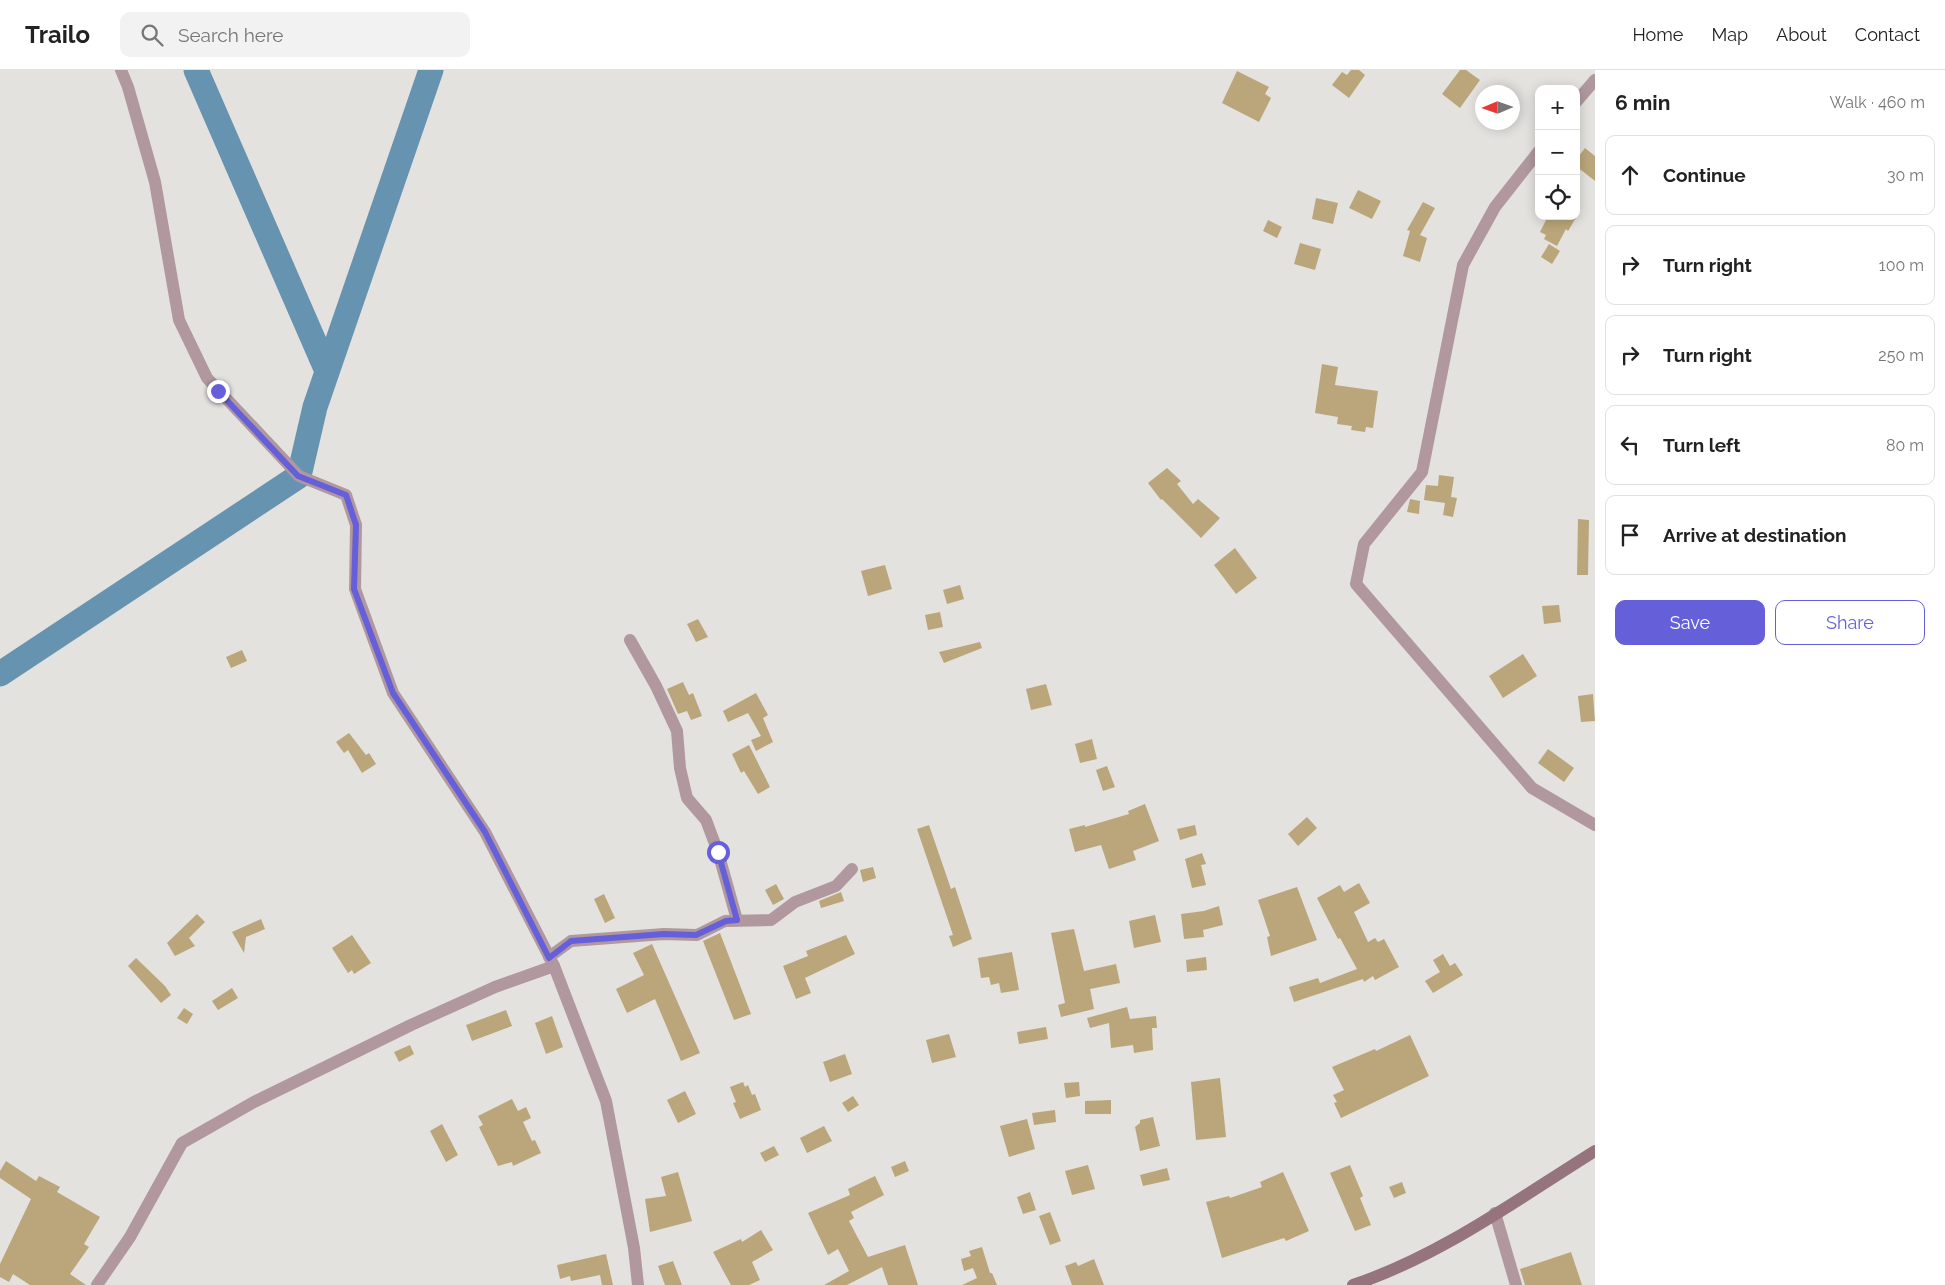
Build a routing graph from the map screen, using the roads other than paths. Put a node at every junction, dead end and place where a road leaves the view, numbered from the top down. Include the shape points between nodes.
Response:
1 (121, 70) edge
2 (1595, 80) edge
3 (1580, 97) edge
4 (1535, 155) edge
5 (630, 640) dead end
6 (1595, 825) edge
7 (852, 869) dead end
8 (737, 920) junction
9 (551, 962) junction
10 (1595, 1152) edge
11 (1495, 1213) junction
12 (97, 1285) edge
13 (638, 1285) edge
14 (1353, 1285) edge
15 (1516, 1285) edge

1 - 9 street via 155,182 179,320 206,378 298,476 346,495 356,525 354,589 393,693 485,832
2 - 3 street
4 - 6 street via 1495,207 1463,265 1422,472 1364,544 1356,584 1532,788
5 - 8 street via 677,731 687,798 706,820
7 - 8 street via 836,886 796,902 770,920
8 - 9 street via 726,921 696,935 664,934 571,941
9 - 12 street via 410,1025 254,1102 182,1143 130,1237
9 - 13 street via 606,1101
10 - 11 main road
11 - 14 main road via 1404,1263
11 - 15 street

